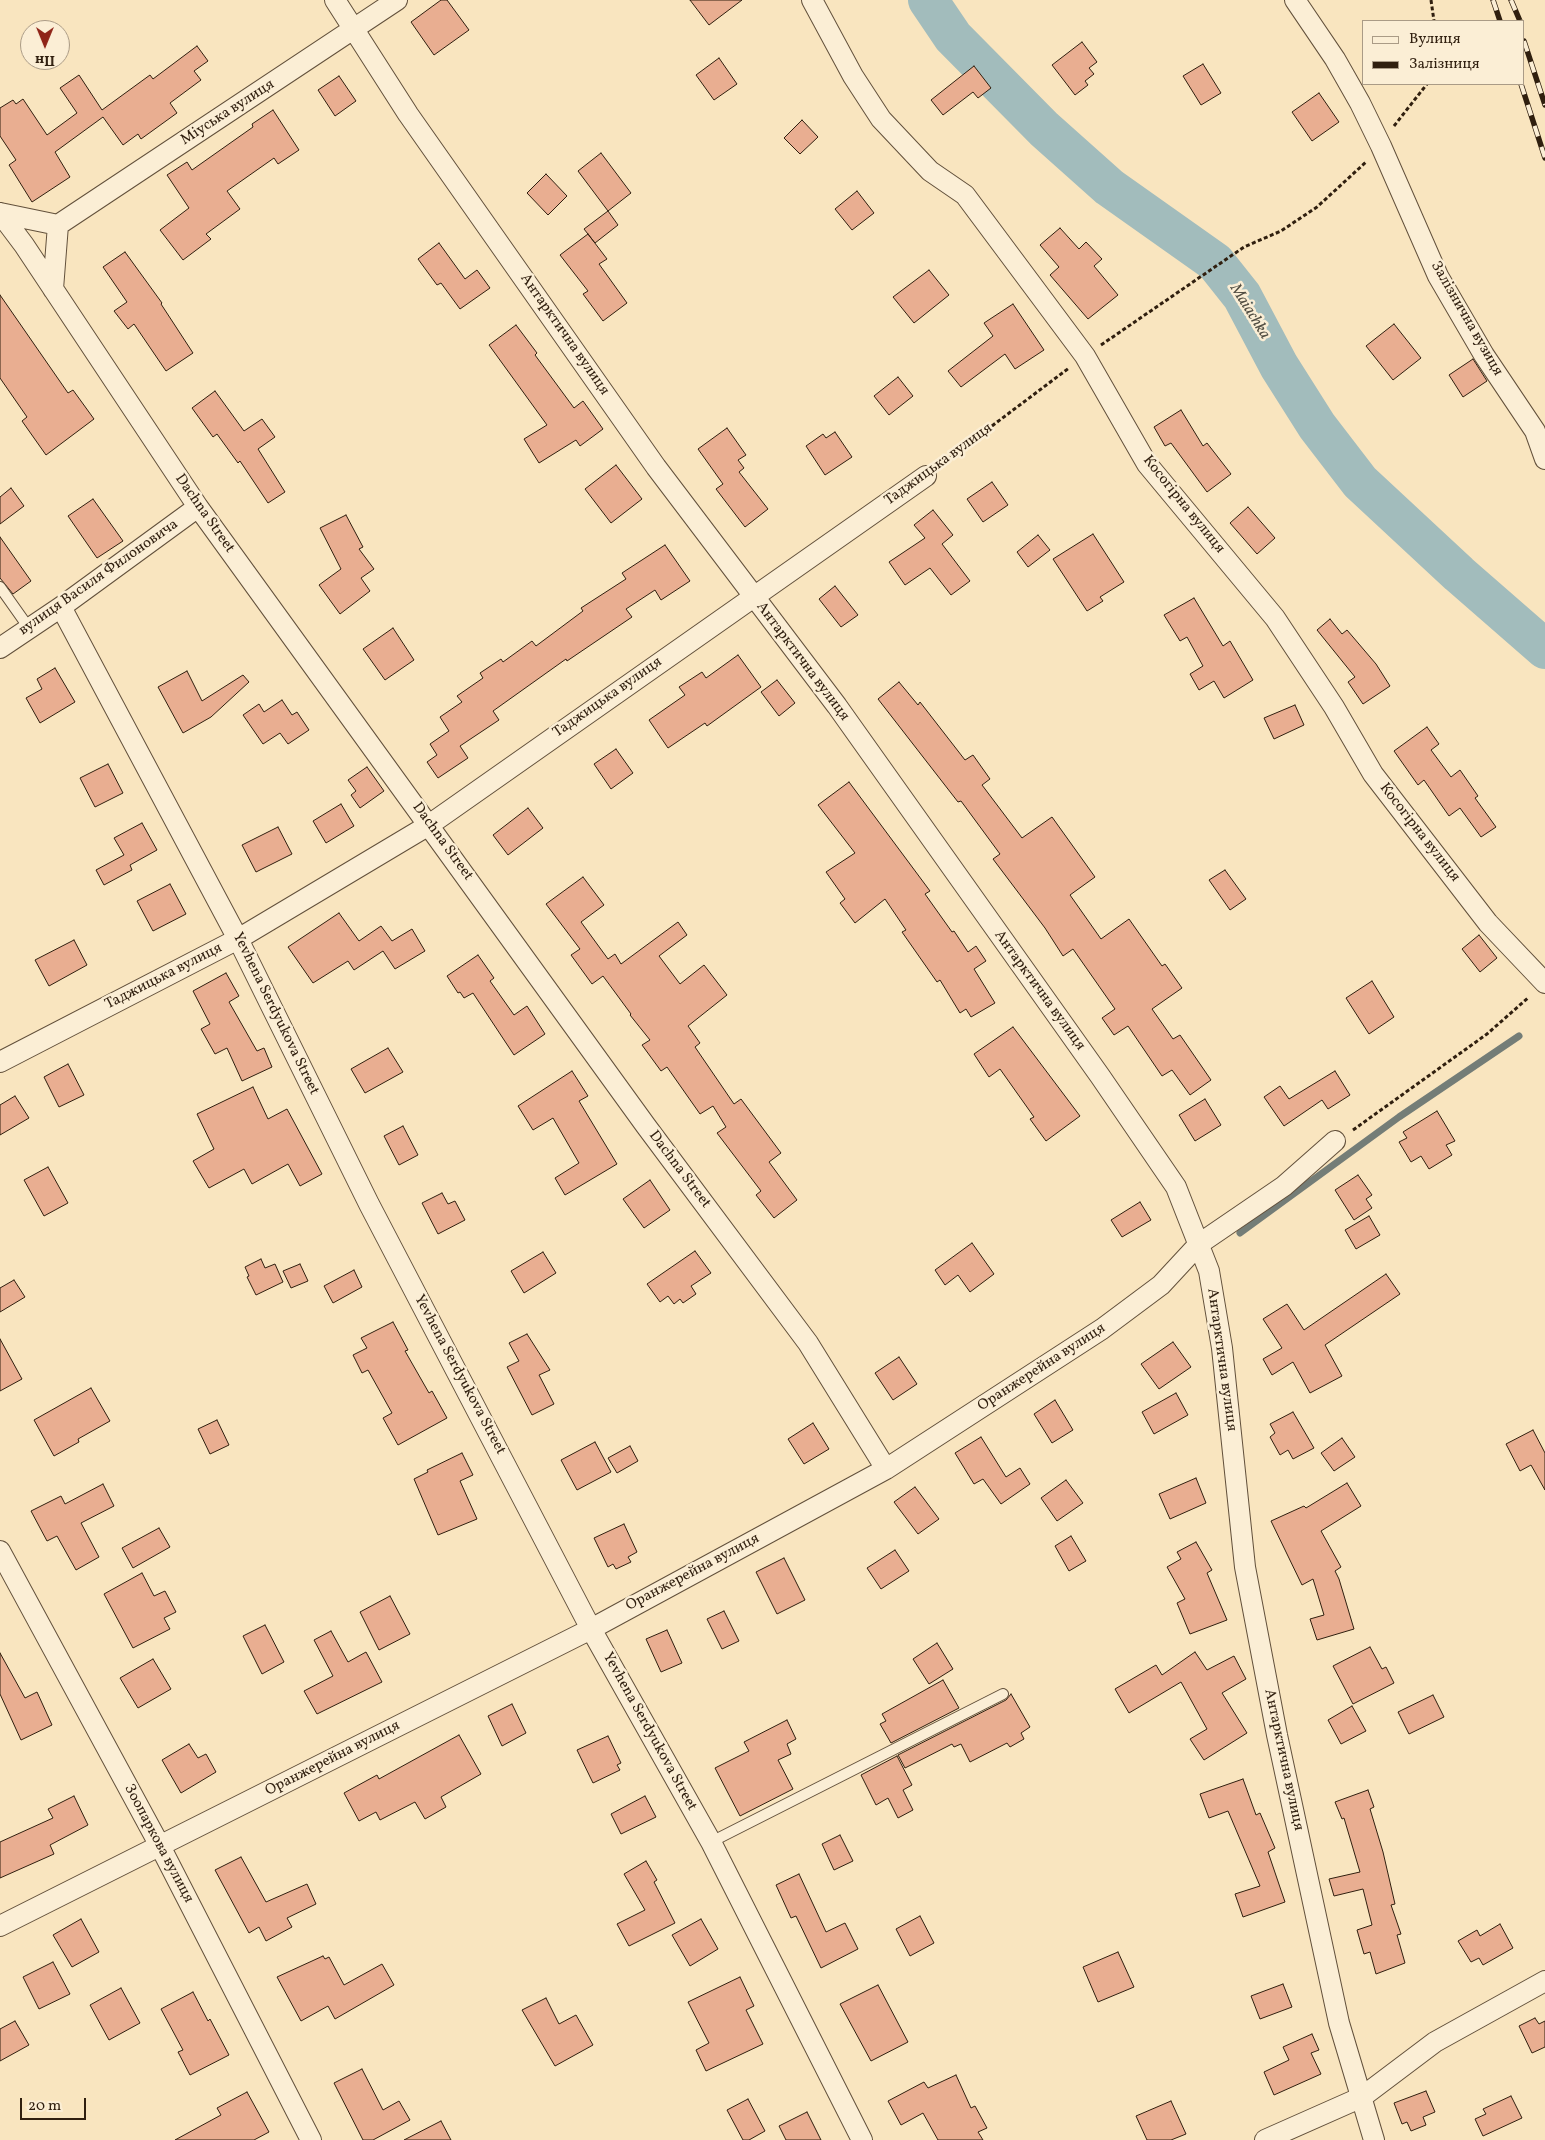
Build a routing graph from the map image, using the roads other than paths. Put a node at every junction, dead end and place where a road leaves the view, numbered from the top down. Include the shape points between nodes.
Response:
1 (335, 0) edge
2 (397, 0) edge
3 (812, 0) edge
4 (1295, 0) edge
5 (354, 30) junction
6 (0, 213) edge
7 (58, 225) junction
8 (53, 289) junction
9 (1545, 459) edge
10 (926, 476) road end
11 (198, 507) junction
12 (0, 587) edge
13 (752, 596) junction
14 (61, 607) junction
15 (29, 628) junction
16 (0, 648) edge
17 (429, 825) junction
18 (238, 939) junction
19 (1545, 983) edge
20 (0, 1062) edge
21 (1336, 1141) road end
22 (1199, 1244) junction
23 (886, 1469) junction
24 (0, 1550) edge
25 (591, 1629) junction
26 (1003, 1694) dead end
27 (711, 1842) junction
28 (160, 1846) junction
29 (0, 1926) edge
30 (1545, 1981) edge
31 (1362, 2097) junction
32 (311, 2140) edge
33 (862, 2140) edge
34 (1265, 2140) edge
35 (1374, 2140) edge

1 - 5 street, Антарктична вулиця
2 - 5 street, Міуська вулиця
3 - 19 street, Косогірна вулиця via 853,76 881,119 930,170 965,195 1085,356 1147,464 1274,618 1334,707 1373,774 1488,923
4 - 9 street, Залізнична вузиця via 1336,60 1381,146 1438,276 1484,355 1535,431
5 - 7 street, Міуська вулиця
5 - 13 street, Антарктична вулиця via 414,122 651,459
6 - 7 street
6 - 8 street, Dachna Street
7 - 8 street
8 - 11 street, Dachna Street
10 - 13 street, Таджицька вулиця
11 - 14 street, вулиця Василя Филоновича
11 - 17 street, Dachna Street
12 - 15 lane
13 - 17 street, Таджицька вулиця
13 - 22 street, Антарктична вулиця via 837,706 1100,1076 1176,1187
14 - 15 street, вулиця Василя Филоновича
14 - 18 street, Yevhena Serdyukova Street
15 - 16 street, вулиця Василя Филоновича
17 - 18 street, Таджицька вулиця
17 - 23 street, Dachna Street via 646,1126 808,1343
18 - 20 street, Таджицька вулиця
18 - 25 street, Yevhena Serdyukova Street via 370,1204
21 - 22 street, Оранжерейна вулиця via 1284,1186
22 - 23 street, Оранжерейна вулиця via 1161,1284 1102,1330
22 - 31 street, Антарктична вулиця via 1209,1271 1222,1348 1247,1577 1277,1735 1339,2024
23 - 25 street, Оранжерейна вулиця
24 - 28 street, Зоопаркова вулиця
25 - 27 street, Yevhena Serdyukova Street
25 - 28 street, Оранжерейна вулиця
26 - 27 lane
27 - 33 street, Yevhena Serdyukova Street
28 - 29 street, Оранжерейна вулиця
28 - 32 street, Зоопаркова вулиця
30 - 31 street via 1435,2042
31 - 34 street
31 - 35 street, Антарктична вулиця

